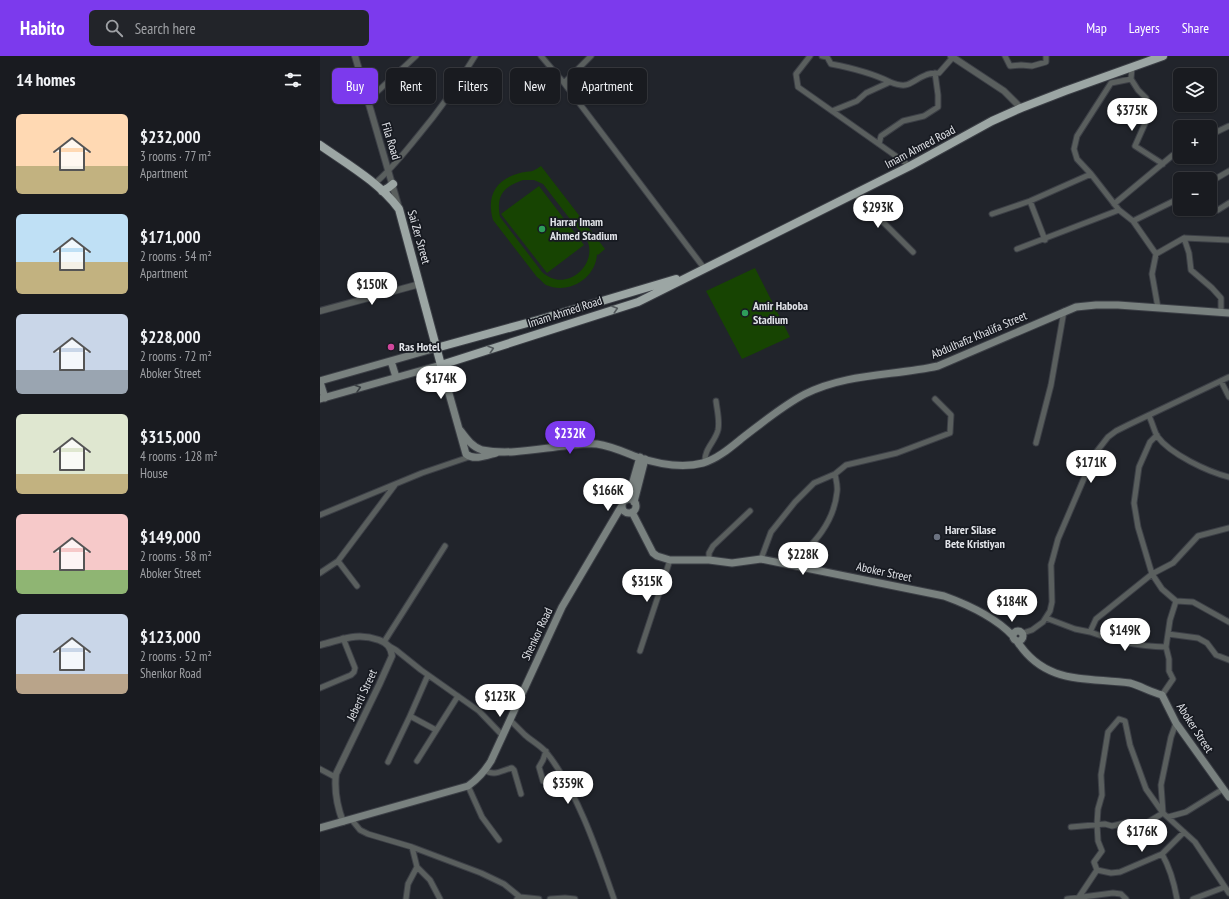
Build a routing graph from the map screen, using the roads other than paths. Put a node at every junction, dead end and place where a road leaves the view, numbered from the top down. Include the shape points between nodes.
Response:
1 (355, 56) edge
2 (416, 56) edge
3 (475, 56) edge
4 (541, 56) edge
5 (591, 56) edge
6 (810, 56) edge
7 (822, 56) edge
8 (952, 56) edge
9 (1005, 56) edge
10 (1046, 56) edge
11 (1163, 56) edge
12 (1132, 67) junction
13 (358, 68) edge
14 (935, 73) junction
15 (1131, 78) junction
16 (890, 82) junction
17 (564, 83) junction
18 (378, 91) edge
19 (368, 104) edge
20 (1021, 108) junction
21 (832, 111) junction
22 (1229, 126) edge
23 (1217, 132) edge
24 (320, 144) edge
25 (879, 144) junction
26 (1173, 157) edge
27 (1163, 164) junction
28 (910, 166) junction
29 (389, 171) junction
30 (1229, 171) edge
31 (1091, 174) junction
32 (1217, 178) edge
33 (374, 184) junction
34 (393, 184) junction
35 (382, 191) junction
36 (855, 194) junction
37 (1030, 200) junction
38 (1173, 201) edge
39 (1229, 203) edge
40 (1114, 204) junction
41 (399, 209) junction
42 (1119, 210) junction
43 (1218, 210) dead end
44 (992, 214) dead end
45 (1133, 221) junction
46 (1184, 238) junction
47 (1045, 240) junction
48 (1229, 240) edge
49 (1017, 250) dead end
50 (913, 252) dead end
51 (1156, 254) junction
52 (704, 268) junction
53 (694, 274) junction
54 (420, 284) junction
55 (1158, 308) junction
56 (320, 311) edge
57 (1064, 311) junction
58 (1221, 313) junction
59 (1229, 313) edge
60 (436, 348) junction
61 (391, 361) junction
62 (441, 365) junction
63 (396, 377) junction
64 (1229, 377) edge
65 (1221, 381) junction
66 (320, 382) edge
67 (1229, 397) edge
68 (323, 398) edge
69 (935, 399) dead end
70 (716, 400) dead end
71 (1149, 416) junction
72 (460, 430) junction
73 (1157, 436) junction
74 (1036, 443) dead end
75 (501, 452) junction
76 (627, 453) junction
77 (469, 457) junction
78 (642, 458) junction
79 (656, 462) junction
80 (705, 462) junction
81 (639, 471) junction
82 (836, 474) junction
83 (1229, 477) edge
84 (396, 484) junction
85 (626, 500) junction
86 (634, 502) junction
87 (626, 511) junction
88 (750, 511) dead end
89 (320, 515) edge
90 (1229, 528) edge
91 (445, 546) dead end
92 (761, 559) junction
93 (670, 560) junction
94 (709, 560) junction
95 (338, 561) junction
96 (794, 564) junction
97 (320, 573) edge
98 (1152, 574) junction
99 (357, 586) dead end
100 (1176, 601) junction
101 (1046, 618) junction
102 (1229, 622) edge
103 (1090, 632) junction
104 (1168, 634) junction
105 (1018, 636) junction
106 (343, 638) junction
107 (387, 644) junction
108 (320, 645) edge
109 (1166, 647) junction
110 (640, 651) dead end
111 (1229, 660) edge
112 (428, 675) junction
113 (320, 688) edge
114 (1162, 695) junction
115 (458, 696) junction
116 (410, 716) junction
117 (510, 720) junction
118 (1176, 723) junction
119 (436, 730) junction
120 (502, 735) junction
121 (546, 751) junction
122 (417, 761) dead end
123 (388, 762) dead end
124 (320, 769) edge
125 (485, 770) junction
126 (335, 777) junction
127 (543, 781) dead end
128 (468, 786) junction
129 (1223, 789) junction
130 (521, 794) dead end
131 (1229, 797) edge
132 (1163, 813) junction
133 (1168, 818) junction
134 (351, 819) junction
135 (343, 822) junction
136 (1097, 824) junction
137 (1071, 827) dead end
138 (320, 828) edge
139 (1184, 832) junction
140 (499, 840) dead end
141 (412, 847) junction
142 (1162, 854) junction
143 (417, 867) junction
144 (1097, 870) junction
145 (1225, 887) junction
146 (1229, 893) edge
147 (1079, 897) junction
148 (519, 898) edge
149 (406, 899) edge
150 (440, 899) edge
151 (539, 899) edge
152 (550, 899) edge
153 (575, 899) edge
154 (614, 899) edge
155 (1067, 899) edge
156 (1126, 899) edge
157 (1177, 899) edge
158 (1193, 899) edge

1 - 13 street, Fila Road
2 - 18 street
3 - 29 street via 460,82
4 - 17 street
5 - 17 street
6 - 21 street via 796,74 798,87
7 - 16 street via 827,57 831,64 879,76
8 - 14 street via 939,73
8 - 20 street via 1004,91
9 - 10 street via 1010,66 1032,66 1046,62
11 - 12 highway, Imam Ahmed Road
12 - 15 street
12 - 20 highway, Imam Ahmed Road
14 - 16 street via 900,86
14 - 25 street via 938,107 924,116 903,121 881,136
15 - 27 street via 1146,98 1151,110 1135,146
15 - 31 street via 1112,83 1077,136 1074,148 1077,158
16 - 21 street via 866,93 857,102
17 - 52 street
19 - 29 street, Fila Road
20 - 28 highway, Imam Ahmed Road
21 - 25 street
22 - 23 street
24 - 33 highway, Sai Zer Street
25 - 28 street
26 - 27 street
27 - 40 street
28 - 36 highway, Imam Ahmed Road
29 - 33 street
29 - 34 street, Fila Road
30 - 32 street
31 - 37 street
31 - 40 street
33 - 35 highway, Sai Zer Street
34 - 35 highway
34 - 41 street, Fila Road
35 - 41 highway, Sai Zer Street
36 - 50 street
36 - 52 highway, Imam Ahmed Road
37 - 44 street
37 - 47 street
38 - 45 street
39 - 43 street
40 - 42 street
41 - 54 highway, Sai Zer Street
42 - 45 street
42 - 47 street
45 - 51 street
46 - 48 street
46 - 51 street
46 - 58 street via 1191,270 1221,298
47 - 49 street
51 - 55 street via 1152,274
52 - 53 highway, Imam Ahmed Road
53 - 60 highway, Imam Ahmed Road
62 -> 53 highway, Imam Ahmed Road via 638,302
54 - 56 street
54 - 60 highway, Sai Zer Street
55 - 57 main road, Abdulhafiz Khalifa Street via 1096,305 1076,306
55 - 58 main road, Abdulhafiz Khalifa Street
57 - 74 street via 1051,385
57 - 80 main road, Abdulhafiz Khalifa Street via 938,366 845,379 825,385 788,403 733,445
58 - 59 main road, Abdulhafiz Khalifa Street
60 - 61 main road
60 - 62 highway, Sai Zer Street
61 - 63 main road
61 - 66 main road
62 - 63 main road
62 - 72 main road
68 -> 63 main road
64 - 65 street
65 - 67 street
65 - 71 street
66 - 68 main road
69 - 82 street via 951,415 950,433 897,453 846,465
70 - 80 street via 718,429 704,456
71 - 73 street
71 - 101 street via 1116,431 1094,455 1058,538 1051,565 1052,602
72 - 75 main road via 480,449
72 - 77 main road
73 - 83 street via 1188,461
73 - 98 street via 1150,442 1139,467 1134,503 1138,527
75 - 76 main road, Abdulhafiz Khalifa Street via 583,444 608,446
75 - 77 main road
76 - 78 main road, Abdulhafiz Khalifa Street
76 - 81 main road
77 - 84 street
78 - 79 main road, Abdulhafiz Khalifa Street
78 - 81 main road
79 - 80 main road, Abdulhafiz Khalifa Street via 673,466 690,466
79 - 81 main road
81 - 85 main road, Shenkor Road
81 - 86 main road
82 - 92 street via 814,483 795,502 771,532
82 - 96 street via 838,491 827,526
84 - 89 street
84 - 95 street
85 - 86 main road
85 - 87 main road, Shenkor Road via 622,503
86 - 87 main road via 636,506
87 - 93 main road, Aboker Street via 653,553
87 - 117 main road, Shenkor Road via 612,525 562,607
88 - 94 street via 713,546
90 - 98 street via 1198,536 1173,563
91 - 107 street
92 - 94 main road, Aboker Street via 732,563
92 - 96 main road, Aboker Street
93 - 94 main road, Aboker Street
93 - 110 street
95 - 97 street
95 - 99 street
96 - 105 main road, Aboker Street via 944,596 972,608
98 - 100 street via 1162,589
98 - 103 street via 1096,619
100 - 102 street via 1193,602
100 - 104 street
101 - 103 street
101 - 105 street via 1037,627
103 - 109 street via 1138,646
104 - 109 street
104 - 111 street via 1198,638 1216,655
105 - 114 main road, Aboker Street via 1022,649 1052,672 1074,678 1130,683
106 - 107 street via 365,636
106 - 108 street
106 - 113 street via 355,668 354,672
107 - 112 street
107 - 126 street, Jeberti Street via 392,656
109 - 114 street via 1169,671 1173,679
112 - 115 street
112 - 116 street
114 - 118 main road, Aboker Street
115 - 119 street
115 - 120 street via 479,711
116 - 119 street
116 - 123 street
117 - 120 main road, Shenkor Road
117 - 121 street
118 - 129 main road, Aboker Street
118 - 132 street via 1161,785
119 - 122 street
120 - 125 main road, Shenkor Road
121 - 127 street via 539,767
121 - 154 street via 571,791
124 - 126 street
125 - 128 main road, Shenkor Road
125 - 130 street via 493,774 512,768
126 - 135 street, Jeberti Street via 334,788
128 - 134 main road, Shenkor Road
128 - 140 street via 482,817
129 - 131 main road, Aboker Street
129 - 133 street via 1186,812
132 - 133 street
132 - 136 street via 1140,827 1129,822 1112,826
132 - 136 street via 1146,789 1130,745 1125,721 1120,719 1108,732
133 - 139 street
134 - 135 main road, Shenkor Road
134 - 141 street via 360,830 368,834
135 - 138 main road, Shenkor Road
136 - 137 street
136 - 144 street via 1098,842 1102,850 1094,862
139 - 142 street
139 - 145 street via 1195,842
141 - 143 street
141 - 148 street via 481,873 504,884
142 - 144 street via 1120,872
142 - 157 street via 1173,880
143 - 149 street via 408,884
143 - 150 street via 430,880
144 - 147 street
145 - 146 street
145 - 158 street
147 - 155 street
147 - 156 street via 1113,893 1121,894
148 - 151 street
152 - 153 street

